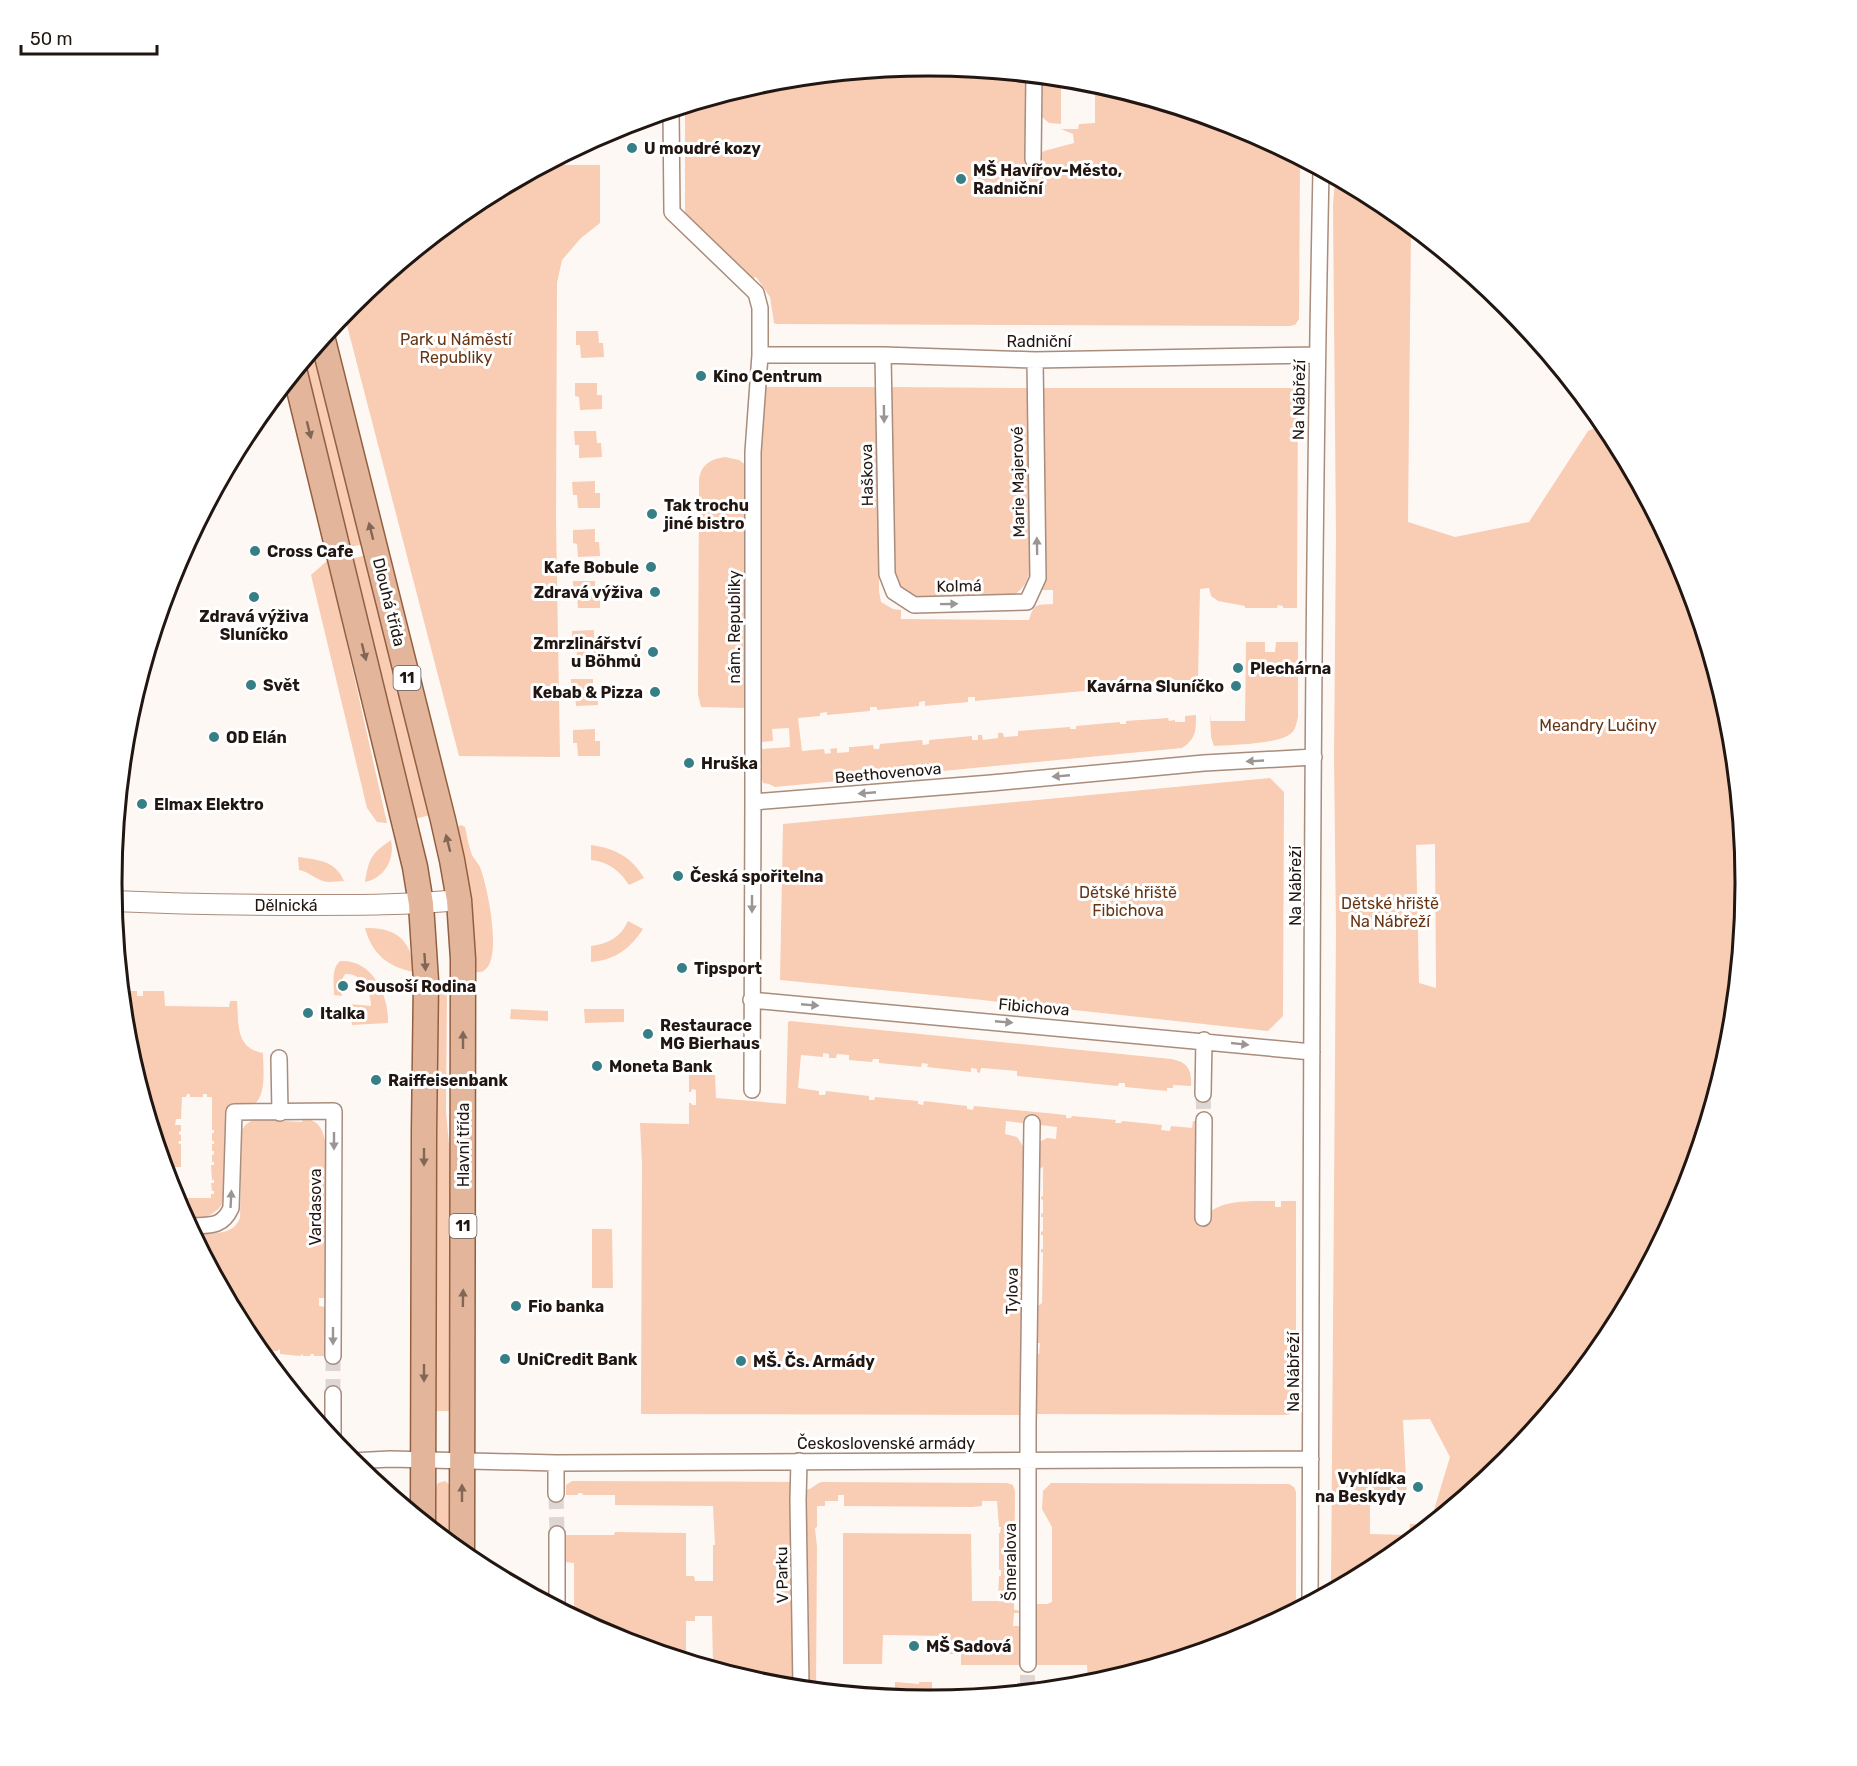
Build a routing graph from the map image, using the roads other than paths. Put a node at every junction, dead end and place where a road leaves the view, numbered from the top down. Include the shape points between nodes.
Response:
1 (1034, 83) edge
2 (671, 118) edge
3 (1033, 159) dead end
4 (1321, 179) edge
5 (325, 348) edge
6 (883, 355) junction
7 (1317, 355) junction
8 (760, 356) junction
9 (1035, 360) junction
10 (297, 382) edge
11 (894, 592) joint
12 (1028, 602) joint
13 (1314, 757) junction
14 (753, 802) junction
15 (459, 900) junction
16 (123, 902) edge
17 (421, 904) junction
18 (752, 999) junction
19 (1204, 1040) junction
20 (1312, 1052) junction
21 (279, 1058) dead end
22 (752, 1090) dead end
23 (1203, 1094) tunnel mouth
24 (280, 1113) junction
25 (1204, 1120) tunnel mouth
26 (1032, 1123) dead end
27 (1203, 1218) dead end
28 (198, 1226) edge
29 (333, 1356) tunnel mouth
30 (333, 1394) tunnel mouth
31 (333, 1427) edge
32 (1311, 1459) junction
33 (366, 1460) edge
34 (423, 1460) junction
35 (1027, 1460) junction
36 (462, 1461) junction
37 (799, 1461) junction
38 (556, 1463) junction
39 (556, 1494) tunnel mouth
40 (423, 1511) edge
41 (557, 1534) tunnel mouth
42 (462, 1541) edge
43 (1310, 1593) edge
44 (557, 1598) edge
45 (1028, 1664) tunnel mouth
46 (801, 1679) edge

1 - 3 street
2 - 8 street, nám. Republiky via 672,212 756,293 760,308
4 - 7 street, Na Nábřeží
15 -> 5 main road, Dlouhá třída / 11 via 443,820
6 - 8 street, Radniční
6 - 9 street, Radniční
6 -> 11 street, Haškova via 887,574
7 - 9 street, Radniční
7 - 13 street, Na Nábřeží
8 - 14 street, nám. Republiky via 753,452
12 -> 9 street, Marie Majerové via 1038,578
10 -> 17 main road, 11 via 413,857
11 -> 12 street, Kolmá via 914,605
13 -> 14 street, Beethovenova
13 - 20 street, Na Nábřeží
14 -> 18 street
15 - 17 street, Dělnická
36 -> 15 main road, Hlavní třída / 11 via 463,959
16 - 17 street, Dělnická
17 -> 34 main road, 11 via 426,981
18 -> 19 street, Fibichova
18 - 22 street
19 -> 20 street, Fibichova
19 - 23 street
20 - 32 street, Na Nábřeží
21 - 24 street
28 -> 24 street, Vardasova via 224,1220 231,1208 234,1112
24 -> 29 street, Vardasova via 334,1111
25 - 27 street
26 - 35 street, Tylova
30 - 31 street
32 - 35 street, Československé armády
32 - 43 street, Na Nábřeží
33 - 34 street
34 - 36 street
34 - 40 main road, 11
35 - 37 street, Československé armády
35 - 45 street, Šmeralova
36 - 38 street, Československé armády
42 -> 36 main road, Hlavní třída / 11
37 - 38 street, Československé armády
37 - 46 street, V Parku
38 - 39 street
41 - 44 street

